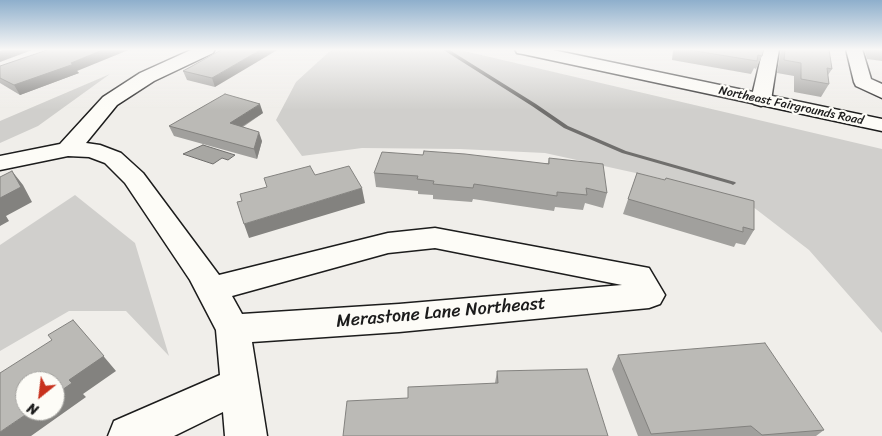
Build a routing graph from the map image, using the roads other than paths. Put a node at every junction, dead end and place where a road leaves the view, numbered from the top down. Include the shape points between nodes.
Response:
1 (162, 69) edge
2 (618, 69) edge
3 (767, 69) edge
4 (860, 69) edge
5 (882, 92) edge
6 (761, 100) junction
7 (882, 126) edge
8 (68, 149) junction
9 (0, 163) edge
10 (212, 289) junction
11 (233, 329) junction
12 (240, 385) junction
13 (129, 436) edge
14 (246, 436) edge

1 - 8 street via 110,101
2 - 6 street, Northeast Fairgrounds Road
3 - 6 street
4 - 5 street via 863,82
6 - 7 street, Northeast Fairgrounds Road
8 - 9 street
8 - 10 street via 92,150 113,158 134,178
10 - 11 street
10 - 11 street, Merastone Lane Northeast via 388,243 435,238 638,276 649,295 399,318
11 - 12 street
12 - 13 street
12 - 14 street

